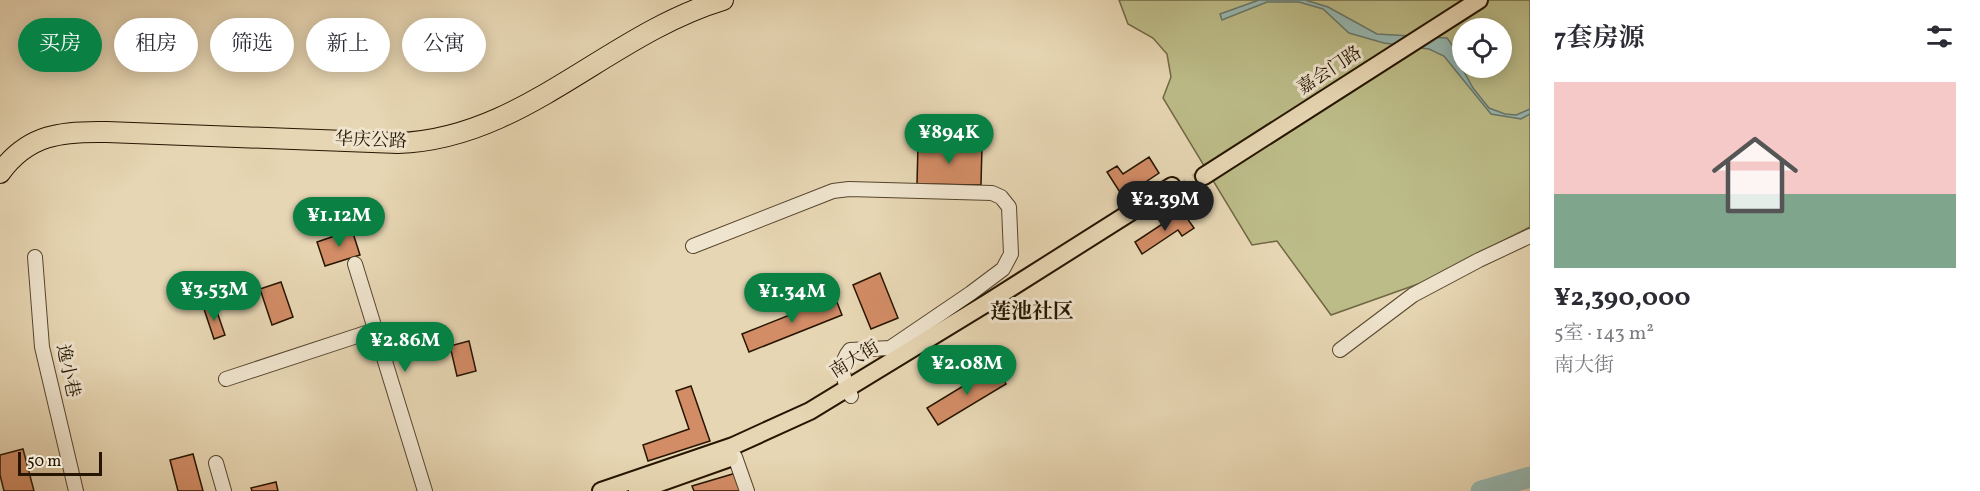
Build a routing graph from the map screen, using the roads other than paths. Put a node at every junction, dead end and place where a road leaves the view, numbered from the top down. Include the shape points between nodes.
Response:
1 (704, 0) edge
2 (723, 0) edge
3 (1463, 0) edge
4 (1479, 0) edge
5 (1422, 30) junction
6 (0, 163) edge
7 (0, 173) edge
8 (1201, 173) tunnel mouth
9 (1174, 190) tunnel mouth
10 (1530, 236) edge
11 (693, 246) dead end
12 (35, 257) dead end
13 (355, 264) dead end
14 (375, 330) junction
15 (1340, 350) dead end
16 (226, 379) dead end
17 (849, 393) junction
18 (735, 456) junction
19 (216, 463) dead end
20 (76, 491) edge
21 (224, 491) edge
22 (425, 491) edge
23 (601, 491) edge
24 (637, 491) edge
25 (747, 491) edge

1 - 6 highway, 华庆公路 via 622,40 513,106 437,133 399,136 64,126 18,144
2 - 7 highway, 华庆公路 via 633,40 516,112 446,138 398,143 65,132 22,149
3 - 5 main road, 嘉会门路
4 - 5 main road, 嘉会门路
5 - 8 main road, 嘉会门路
9 - 17 main road, 南大街
10 - 15 street via 1413,295
11 - 17 street via 833,191 1001,197 1009,207 1011,239 1011,254 1003,269 890,348 850,350 842,374
12 - 20 street, 逸小巷 via 42,347
13 - 14 street
14 - 16 street
14 - 22 street
17 - 18 main road, 南大街 via 814,419
17 - 23 main road, 南大街 via 759,435
18 - 24 main road, 南大街
18 - 25 street
19 - 21 street

